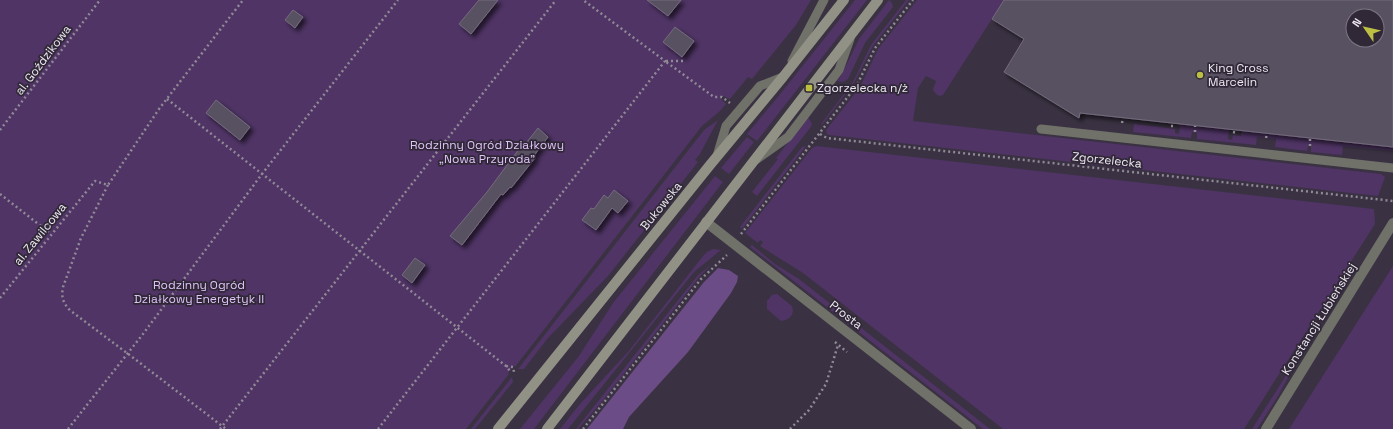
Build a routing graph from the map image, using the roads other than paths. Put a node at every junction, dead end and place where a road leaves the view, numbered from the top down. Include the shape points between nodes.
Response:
1 (824, 0) edge
2 (844, 0) edge
3 (878, 0) edge
4 (784, 77) junction
5 (1040, 129) dead end
6 (1393, 168) edge
7 (706, 222) junction
8 (1393, 223) edge
9 (498, 429) edge
10 (547, 429) edge
11 (971, 429) edge
12 (1266, 429) edge

1 - 4 lane
2 - 4 main road, Bukowska
3 - 7 main road
4 - 9 main road, Bukowska
5 - 6 lane
7 - 10 main road
7 - 11 street, Prosta
8 - 12 street, Konstancji Łubieńskiej

